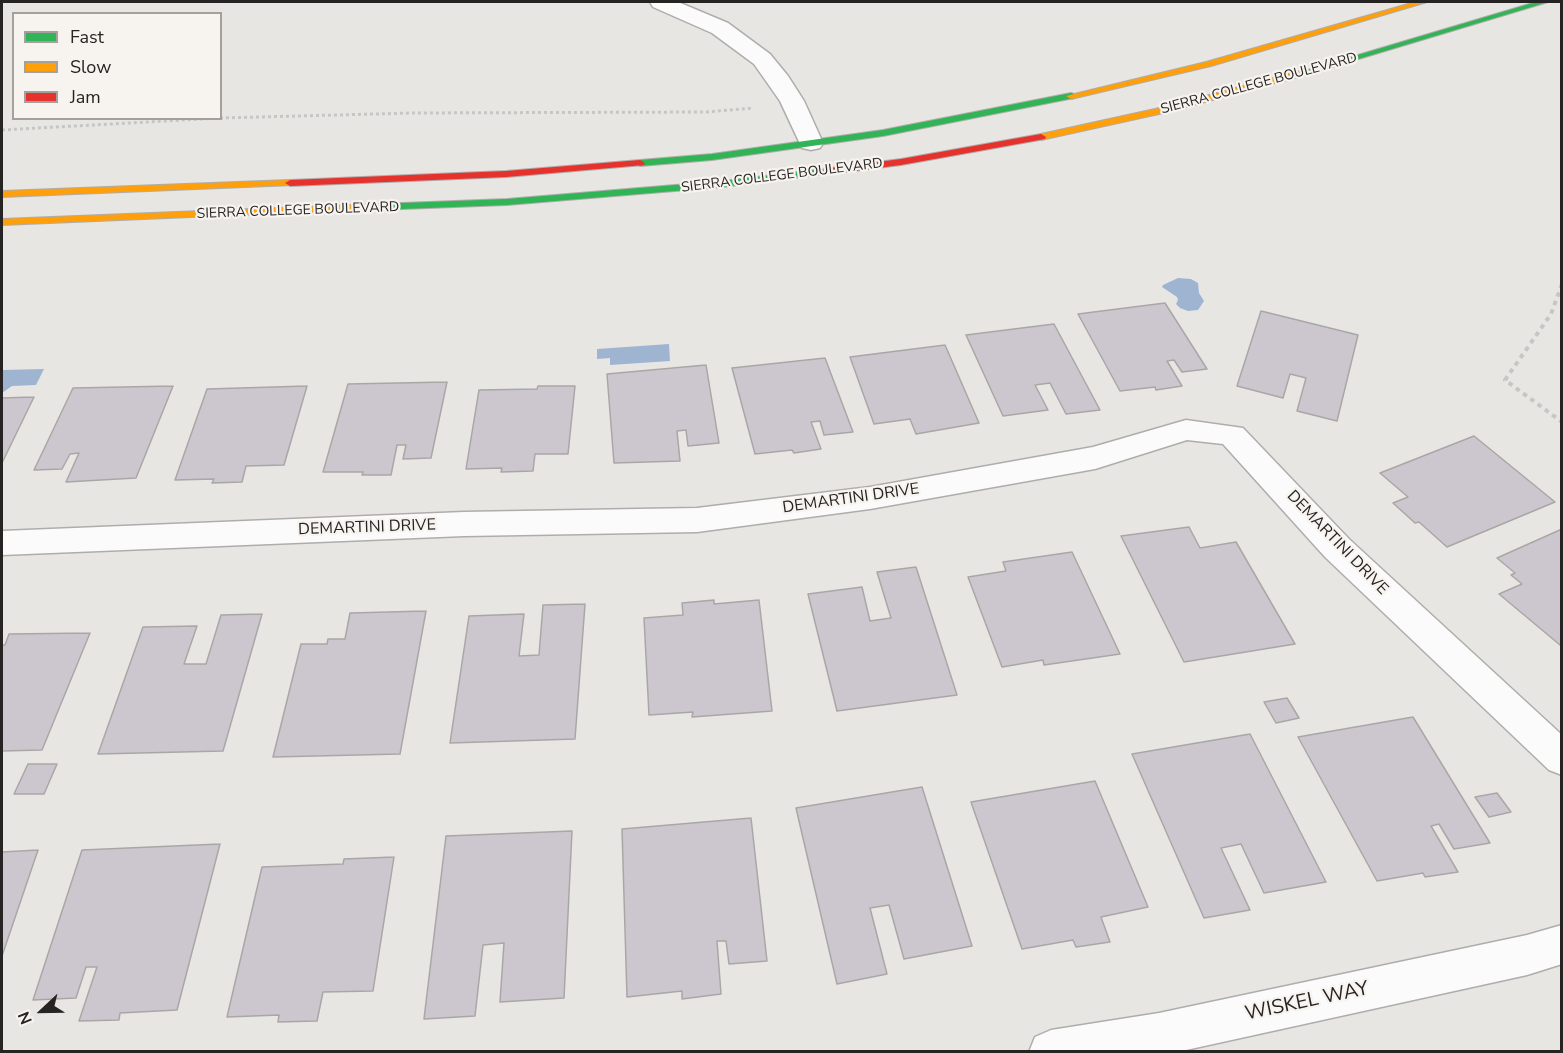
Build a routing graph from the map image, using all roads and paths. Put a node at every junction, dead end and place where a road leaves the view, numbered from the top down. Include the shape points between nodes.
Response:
1 (662, 2) edge
2 (1424, 2) edge
3 (1544, 2) edge
4 (793, 103) junction
5 (222, 118) edge
6 (184, 120) edge
7 (2, 130) edge
8 (811, 143) junction
9 (2, 194) edge
10 (2, 222) edge
11 (1562, 284) edge
12 (1562, 422) edge
13 (2, 543) edge
14 (1562, 759) edge
15 (1562, 944) edge
16 (1051, 1052) edge

1 - 4 street via 693,14 740,41 762,59
2 - 8 main road, SIERRA COLLEGE BOULEVARD via 1108,89 955,121
3 - 10 main road, SIERRA COLLEGE BOULEVARD via 1165,110 1060,134 881,165 723,184 507,202
4 - 5 path via 706,112 412,112
4 - 8 street
6 - 7 path
8 - 9 main road, SIERRA COLLEGE BOULEVARD via 712,157 506,174
11 - 12 path via 1551,314 1505,380
13 - 14 street, DEMARTINI DRIVE via 464,524 697,520 870,498 1095,458 1185,430 1232,435 1337,548
15 - 16 street, WISKEL WAY via 1527,955 1171,1031

